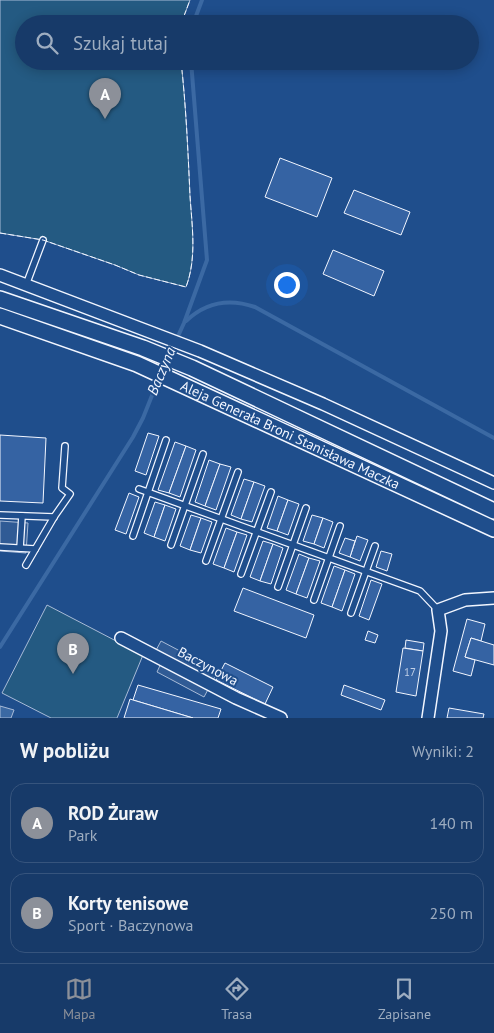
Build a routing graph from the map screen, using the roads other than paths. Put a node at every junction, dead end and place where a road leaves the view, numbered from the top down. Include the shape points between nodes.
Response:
1 (43, 240) dead end
2 (0, 275) edge
3 (26, 285) junction
4 (0, 299) edge
5 (0, 316) edge
6 (166, 440) dead end
7 (65, 446) dead end
8 (203, 454) dead end
9 (238, 472) dead end
10 (494, 483) edge
11 (139, 489) dead end
12 (271, 492) dead end
13 (148, 493) junction
14 (185, 506) junction
15 (306, 508) dead end
16 (494, 511) edge
17 (0, 515) edge
18 (22, 516) junction
19 (54, 517) junction
20 (221, 519) junction
21 (340, 526) dead end
22 (494, 529) edge
23 (256, 532) junction
24 (134, 536) dead end
25 (171, 545) dead end
26 (293, 545) junction
27 (375, 546) dead end
28 (0, 547) edge
29 (20, 548) junction
30 (35, 548) junction
31 (329, 558) junction
32 (206, 561) dead end
33 (26, 565) dead end
34 (366, 571) junction
35 (241, 574) dead end
36 (278, 587) dead end
37 (494, 598) edge
38 (314, 600) dead end
39 (438, 610) junction
40 (351, 614) dead end
41 (121, 638) dead end
42 (280, 718) edge
43 (428, 718) edge

1 - 3 lane
2 - 3 street
3 - 10 street via 200,350
4 - 16 main road, Aleja Generała Broni Stanisława Maczka via 192,368
5 - 22 main road, Aleja Generała Broni Stanisława Maczka via 137,364
6 - 13 lane
7 - 19 lane via 62,488 70,494
8 - 14 lane
9 - 20 lane
11 - 13 lane
12 - 23 lane
13 - 14 lane
13 - 24 lane
14 - 20 lane
14 - 25 lane
15 - 26 lane
17 - 18 lane
18 - 19 lane
18 - 29 lane
19 - 30 lane
20 - 23 lane
20 - 32 lane
21 - 31 lane
23 - 26 lane
23 - 35 lane
26 - 31 lane
26 - 36 lane
27 - 34 lane
28 - 29 lane
29 - 30 lane
30 - 33 lane
31 - 34 lane
31 - 38 lane
34 - 39 lane via 420,591
34 - 40 lane
37 - 39 street via 466,600
39 - 43 street via 442,631
41 - 42 street, Baczynowa

